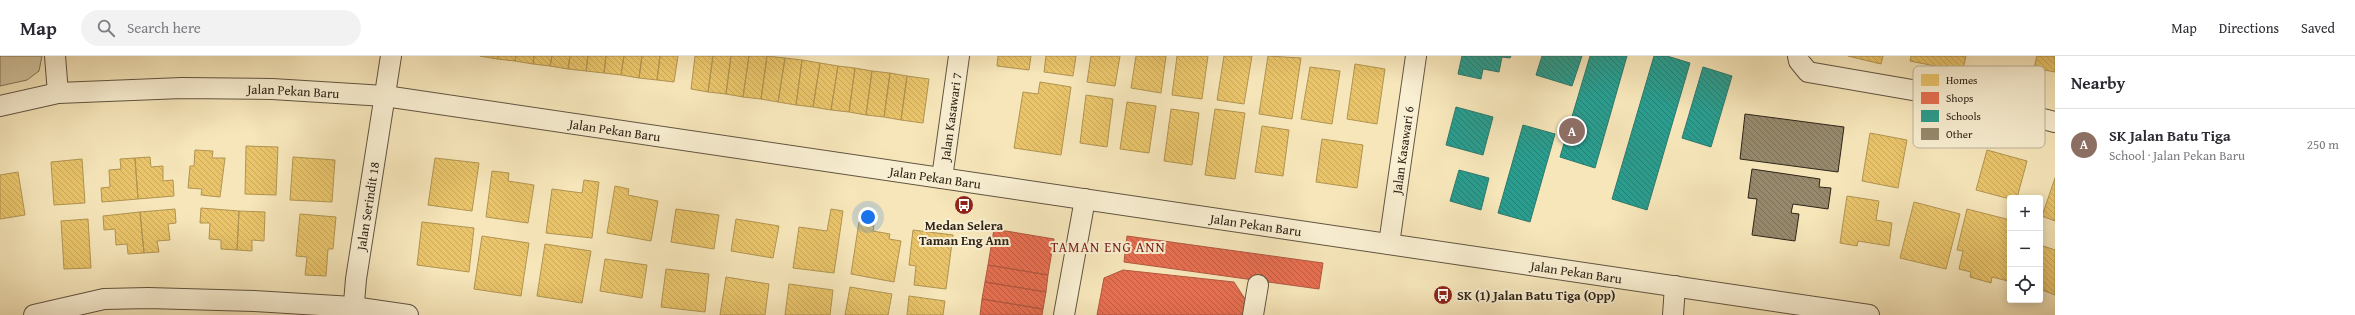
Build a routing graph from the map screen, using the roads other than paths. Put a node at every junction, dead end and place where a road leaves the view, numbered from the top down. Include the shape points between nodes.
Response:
1 (55, 56) edge
2 (391, 56) edge
3 (959, 56) edge
4 (1416, 56) edge
5 (1798, 56) edge
6 (1913, 90) edge
7 (58, 94) junction
8 (385, 96) junction
9 (0, 106) edge
10 (2045, 119) edge
11 (2055, 122) edge
12 (942, 178) junction
13 (1085, 199) junction
14 (1389, 244) junction
15 (1258, 285) dead end
16 (1675, 286) junction
17 (353, 311) edge
18 (34, 315) edge
19 (408, 315) edge
20 (1064, 315) edge
21 (1253, 315) edge
22 (1673, 315) edge
23 (1868, 315) edge

1 - 7 street
2 - 8 street, Jalan Serindit 18
3 - 12 street, Jalan Kasawari 7
4 - 14 street, Jalan Kasawari 6
5 - 6 street via 1808,72
7 - 8 street, Jalan Pekan Baru via 182,88 264,89
7 - 9 street, Jalan Pekan Baru
8 - 12 street, Jalan Pekan Baru
8 - 17 street, Jalan Serindit 18
10 - 11 street
12 - 13 street, Jalan Pekan Baru
13 - 14 street, Jalan Pekan Baru
13 - 20 street
14 - 16 street, Jalan Pekan Baru
15 - 21 street
16 - 22 street
16 - 23 street, Jalan Pekan Baru
17 - 18 street via 254,301 148,298 104,299
17 - 19 street

